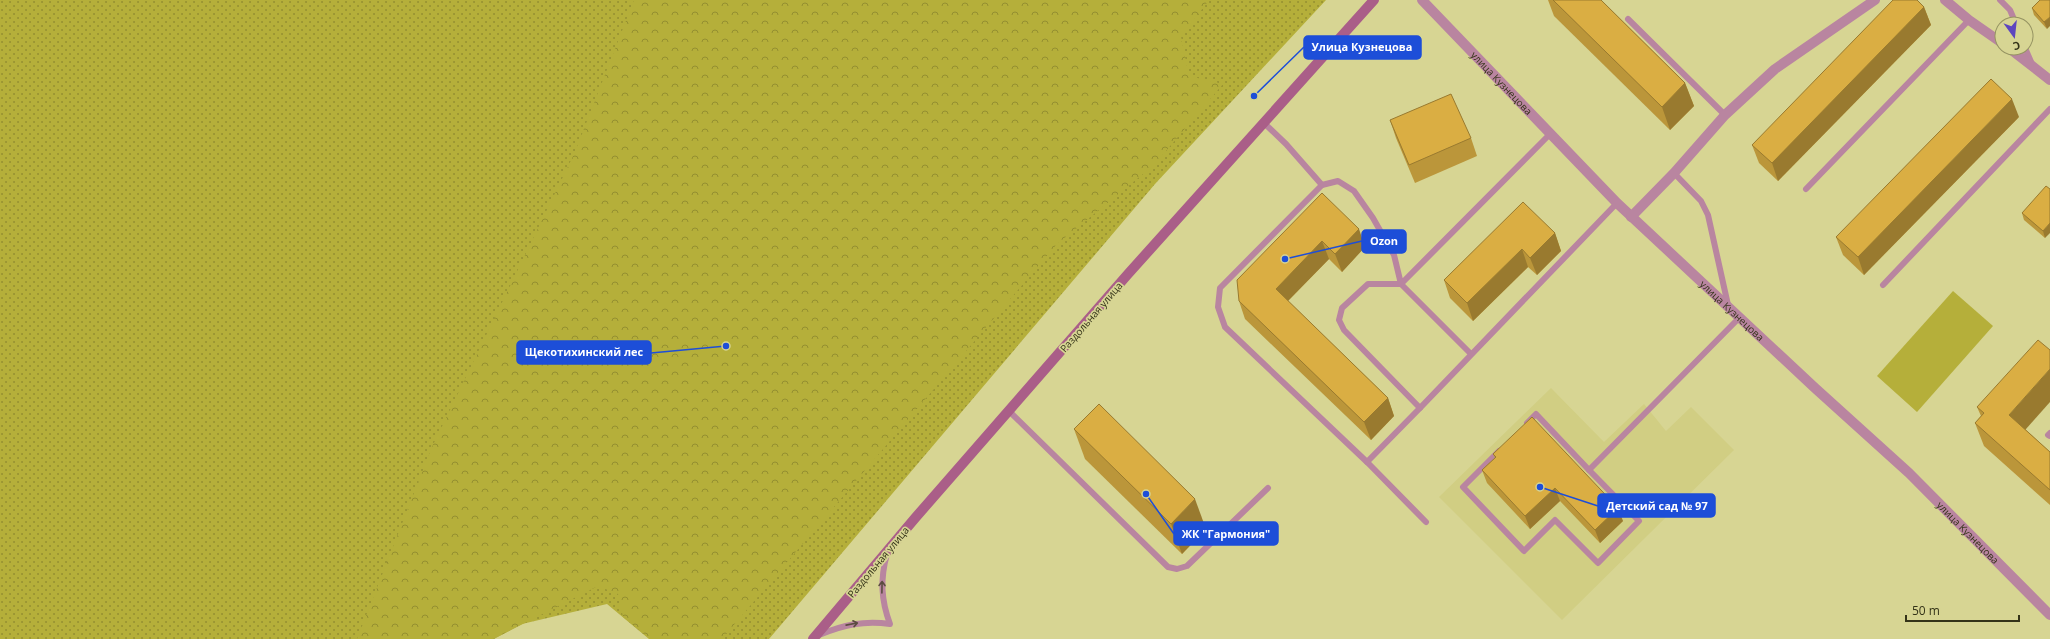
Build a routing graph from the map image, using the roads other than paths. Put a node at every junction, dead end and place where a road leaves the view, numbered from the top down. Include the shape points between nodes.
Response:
1 (1374, 0) edge
2 (1422, 0) edge
3 (1875, 0) edge
4 (1945, 0) edge
5 (2000, 0) edge
6 (2013, 16) edge
7 (1628, 19) dead end
8 (1969, 20) junction
9 (1994, 37) edge
10 (2020, 56) edge
11 (2028, 56) edge
12 (2032, 64) junction
13 (2050, 80) edge
14 (2050, 109) edge
15 (1725, 114) junction
16 (1264, 123) junction
17 (1550, 134) junction
18 (1674, 173) junction
19 (1322, 185) junction
20 (1806, 189) dead end
21 (1617, 203) junction
22 (1631, 217) junction
23 (1401, 284) junction
24 (1883, 285) dead end
25 (1728, 305) junction
26 (1740, 317) junction
27 (1471, 354) junction
28 (1420, 408) junction
29 (1009, 411) junction
30 (1525, 425) edge
31 (2050, 433) edge
32 (2050, 436) edge
33 (1502, 448) edge
34 (1367, 462) junction
35 (1589, 470) junction
36 (1268, 488) dead end
37 (1426, 522) dead end
38 (888, 550) junction
39 (2050, 615) edge
40 (815, 638) edge

1 - 16 main road, Раздольная улица
2 - 17 street, улица Кузнецова
3 - 15 street via 1775,69
4 - 8 street
5 - 6 lane
7 - 15 lane
8 - 9 street
8 - 20 lane
10 - 12 street
11 - 12 lane
12 - 13 street
14 - 24 lane
15 - 18 street
16 - 19 lane
16 - 29 main road, Раздольная улица
17 - 21 street, улица Кузнецова
17 - 23 lane
18 - 22 street
18 - 25 lane via 1701,201 1708,215
19 - 23 lane via 1338,181 1354,191 1394,255
19 - 34 lane via 1220,288 1218,306 1226,327
21 - 22 street, улица Кузнецова
21 - 27 lane
22 - 25 street, улица Кузнецова
23 - 27 lane
23 - 28 lane via 1368,284 1342,308 1339,320 1344,330
25 - 26 street, улица Кузнецова
26 - 35 lane
26 - 39 street, улица Кузнецова via 1909,473
27 - 28 lane
28 - 34 lane
29 - 36 lane via 1168,567 1176,569 1187,566
29 - 38 main road, Раздольная улица
30 - 35 lane via 1536,414
31 - 32 lane
33 - 35 lane via 1463,487 1524,551 1555,520 1598,563 1639,521
34 - 37 lane
38 - 40 main road, Раздольная улица
40 -> 38 lane via 852,623 872,621 890,624 881,592

